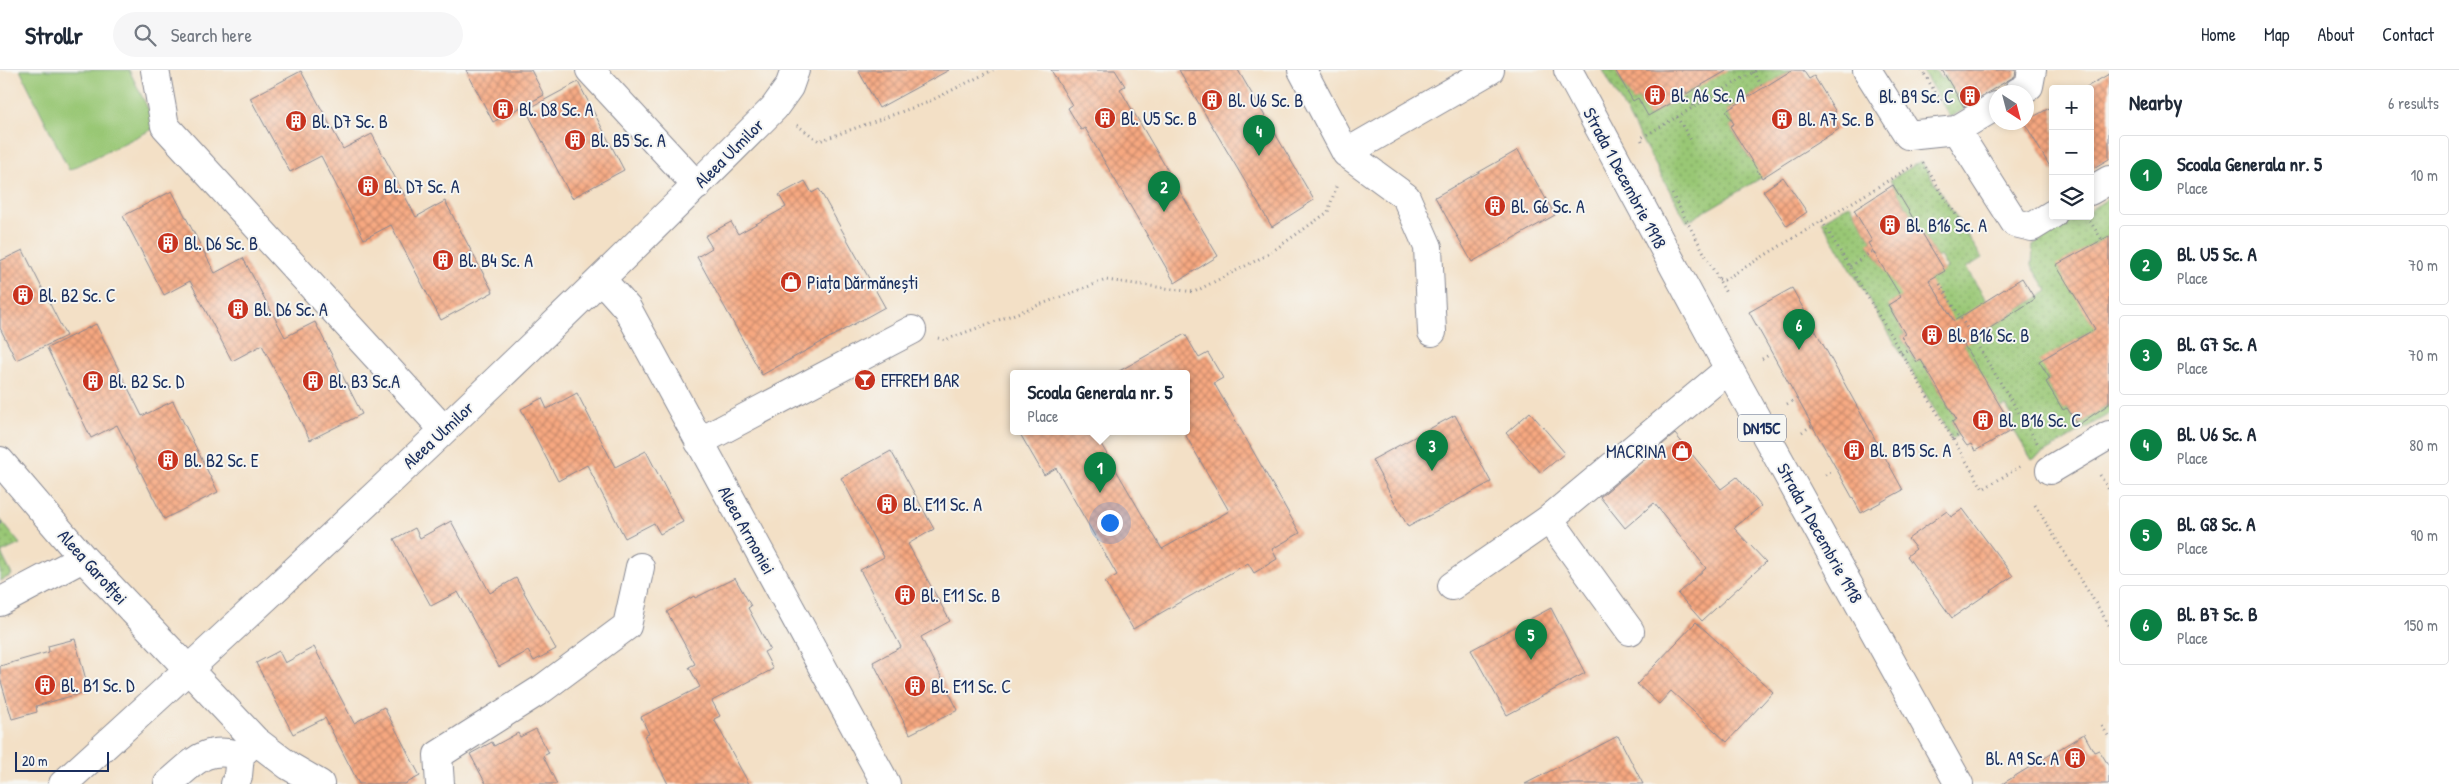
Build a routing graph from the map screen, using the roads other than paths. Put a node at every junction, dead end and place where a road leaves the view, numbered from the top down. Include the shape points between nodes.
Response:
1 (155, 70) edge
2 (590, 70) edge
3 (796, 70) edge
4 (1302, 70) edge
5 (1490, 70) edge
6 (1568, 70) edge
7 (1867, 70) edge
8 (2032, 70) edge
9 (2029, 85) edge
10 (1989, 108) edge
11 (1951, 119) junction
12 (1346, 152) junction
13 (2109, 180) edge
14 (697, 186) junction
15 (2094, 189) edge
16 (2049, 216) edge
17 (602, 280) junction
18 (912, 330) road end
19 (1432, 332) dead end
20 (1729, 369) junction
21 (444, 430) junction
22 (2109, 435) edge
23 (699, 442) junction
24 (0, 461) edge
25 (2047, 462) road end
26 (1549, 518) junction
27 (83, 558) junction
28 (640, 567) dead end
29 (1452, 586) dead end
30 (0, 602) edge
31 (1630, 632) dead end
32 (188, 671) junction
33 (248, 748) junction
34 (63, 784) edge
35 (168, 784) edge
36 (235, 784) edge
37 (320, 784) edge
38 (440, 784) edge
39 (886, 784) edge
40 (1959, 784) edge

1 - 21 street via 165,126
2 - 14 street
3 - 14 street, Aleea Ulmilor via 774,108
4 - 12 street
5 - 12 street
6 - 20 street, Strada 1 Decembrie 1918 / DN15C
7 - 11 street via 1908,135
8 - 9 street
10 - 11 street
11 - 16 street via 2015,223 2032,227
12 - 19 street via 1406,197 1428,247
13 - 15 street
14 - 17 street, Aleea Ulmilor
17 - 21 street, Aleea Ulmilor
17 - 23 street, Aleea Armoniei via 627,308
18 - 23 street
20 - 26 street
20 - 40 street, Strada 1 Decembrie 1918 / DN15C
21 - 32 street, Aleea Ulmilor
22 - 25 street
23 - 39 street, Aleea Armoniei
24 - 27 street, Aleea Garofiței
26 - 29 street
26 - 31 street
27 - 30 street
27 - 32 street, Aleea Garofiței
28 - 38 street via 628,626 542,689 438,755
32 - 33 street, Aleea Garofiței
32 - 34 street, Aleea Ulmilor
33 - 35 street via 205,754
33 - 36 street
33 - 37 street, Aleea Garofiței

